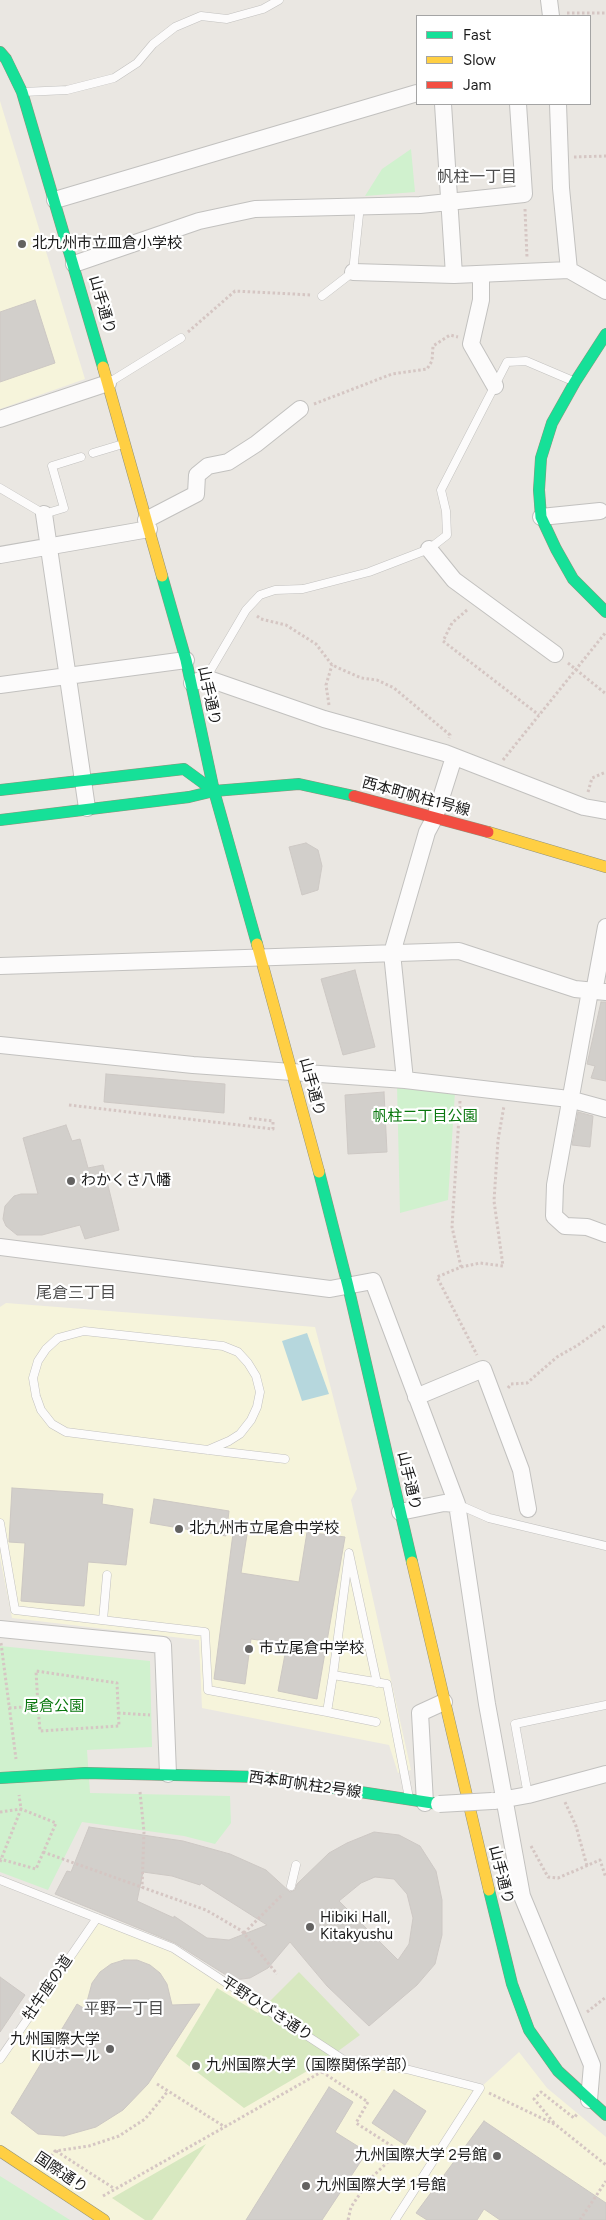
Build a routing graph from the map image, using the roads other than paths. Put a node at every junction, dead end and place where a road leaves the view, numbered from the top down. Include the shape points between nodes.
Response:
1 (280, 0) edge
2 (0, 52) edge
3 (22, 92) junction
4 (416, 93) edge
5 (443, 105) edge
6 (518, 105) edge
7 (558, 105) edge
8 (55, 200) junction
9 (451, 201) junction
10 (360, 205) junction
11 (74, 264) junction
12 (569, 270) junction
13 (353, 272) junction
14 (481, 274) junction
15 (454, 275) junction
16 (606, 291) edge
17 (322, 296) road end
18 (606, 334) edge
19 (181, 338) road end
20 (575, 382) junction
21 (108, 383) junction
22 (495, 386) junction
23 (300, 409) road end
24 (0, 419) edge
25 (125, 443) junction
26 (93, 453) dead end
27 (81, 457) dead end
28 (0, 488) edge
29 (600, 510) dead end
30 (44, 514) junction
31 (541, 517) junction
32 (147, 524) junction
33 (50, 548) junction
34 (429, 549) junction
35 (0, 555) edge
36 (606, 612) edge
37 (555, 654) road end
38 (186, 660) junction
39 (68, 676) junction
40 (199, 681) junction
41 (0, 685) edge
42 (450, 755) junction
43 (83, 782) junction
44 (0, 790) edge
45 (214, 791) junction
46 (87, 808) junction
47 (606, 811) edge
48 (435, 817) junction
49 (0, 820) edge
50 (606, 867) edge
51 (606, 927) edge
52 (392, 953) junction
53 (261, 956) junction
54 (0, 966) edge
55 (597, 991) edge
56 (0, 1045) edge
57 (293, 1071) junction
58 (405, 1080) junction
59 (569, 1099) junction
60 (606, 1109) edge
61 (606, 1234) edge
62 (0, 1247) edge
63 (348, 1286) junction
64 (416, 1397) junction
65 (208, 1450) junction
66 (285, 1459) dead end
67 (457, 1504) junction
68 (528, 1509) dead end
69 (400, 1512) junction
70 (0, 1522) edge
71 (606, 1546) edge
72 (107, 1575) dead end
73 (103, 1620) junction
74 (0, 1629) edge
75 (333, 1675) junction
76 (377, 1683) junction
77 (444, 1702) junction
78 (606, 1705) edge
79 (327, 1712) junction
80 (376, 1722) dead end
81 (168, 1774) junction
82 (606, 1774) edge
83 (0, 1778) edge
84 (528, 1795) junction
85 (499, 1800) junction
86 (425, 1802) junction
87 (296, 1865) dead end
88 (0, 1880) edge
89 (291, 1886) road end
90 (97, 1918) junction
91 (0, 2059) edge
92 (589, 2100) junction
93 (606, 2115) edge
94 (0, 2151) edge
95 (104, 2220) edge
96 (395, 2220) edge

1 - 3 lane via 263,9 227,19 201,16 175,27 153,44 137,63 114,78 67,90
2 - 3 street, 山手通り
3 - 8 street, 山手通り
4 - 8 street
5 - 9 street
6 - 9 street via 524,194
7 - 12 street
8 - 11 street, 山手通り
9 - 10 street
9 - 15 street
10 - 11 street via 255,210 208,219
10 - 13 lane
11 - 21 street, 山手通り
12 - 14 street
12 - 16 street
13 - 15 street
13 - 17 lane
14 - 15 street
14 - 22 street via 481,300 471,344
18 - 20 street
19 - 21 lane
20 - 22 lane via 526,360 507,362
20 - 31 street via 552,423 541,458
21 - 24 street
21 - 25 street, 山手通り
22 - 34 lane via 441,490 447,536
23 - 32 street via 228,462 208,466 197,474 196,494
25 - 26 lane
25 - 32 street, 山手通り
27 - 30 lane via 52,466 64,508
28 - 30 lane
29 - 31 street
30 - 33 street
31 - 36 street via 573,579
32 - 33 street
32 - 38 street, 山手通り
33 - 35 street
33 - 39 street
34 - 37 street via 454,580
34 - 40 lane via 360,575 303,589 275,590 260,595 246,610
38 - 39 street
38 - 40 street, 山手通り
39 - 41 street
39 - 43 street
40 - 42 street
40 - 45 street, 山手通り
42 - 47 street via 584,807
42 - 48 street
43 - 44 street
43 - 45 street via 184,769
43 - 46 street
45 - 46 street, 西本町帆柱1号線 via 189,797
45 - 48 street, 西本町帆柱1号線 via 299,784
45 - 53 street, 山手通り
46 - 49 street, 西本町帆柱1号線
48 - 50 street, 西本町帆柱1号線
48 - 52 street via 427,832
51 - 55 street
52 - 53 street
52 - 55 street via 459,951 575,989
52 - 58 street
53 - 54 street
53 - 57 street, 山手通り
55 - 59 street
56 - 57 street via 194,1065
57 - 58 street
57 - 63 street, 山手通り
58 - 59 street
59 - 60 street
59 - 61 street via 555,1184 554,1216 565,1226 587,1227
62 - 63 street via 330,1290
63 - 64 street via 373,1281
63 - 69 street, 山手通り
64 - 67 street
64 - 68 street via 483,1369 521,1470
65 - 65 lane via 66,1432 52,1424 41,1410 34,1378 38,1361 58,1338 84,1330 223,1346 238,1352 256,1376 260,1392 257,1407 240,1434
65 - 66 lane
67 - 69 street via 444,1503
67 - 71 lane via 489,1518
67 - 85 street
69 - 77 street, 山手通り
70 - 73 lane via 15,1610
72 - 73 lane
73 - 79 lane via 205,1632 208,1690
74 - 81 street via 163,1645
75 - 76 lane
75 - 76 lane via 349,1553
75 - 79 lane
76 - 86 lane via 387,1684
77 - 86 street via 420,1713
77 - 92 street, 山手通り via 520,2009 543,2052
78 - 84 lane via 515,1724
79 - 80 lane
81 - 83 street, 西本町帆柱2号線 via 84,1773
81 - 86 street, 西本町帆柱2号線 via 262,1778
82 - 84 street, 西本町帆柱2号線
84 - 85 street, 西本町帆柱2号線
85 - 86 street, 西本町帆柱2号線, bridge
85 - 92 street via 522,1896 592,2066
87 - 89 lane
88 - 90 lane, 平野ひびき通り
90 - 91 lane, 牡牛座の道
90 - 96 lane, 平野ひびき通り via 173,1948 344,2060 406,2069 480,2088
92 - 93 street, 山手通り
94 - 95 street, 国際通り

